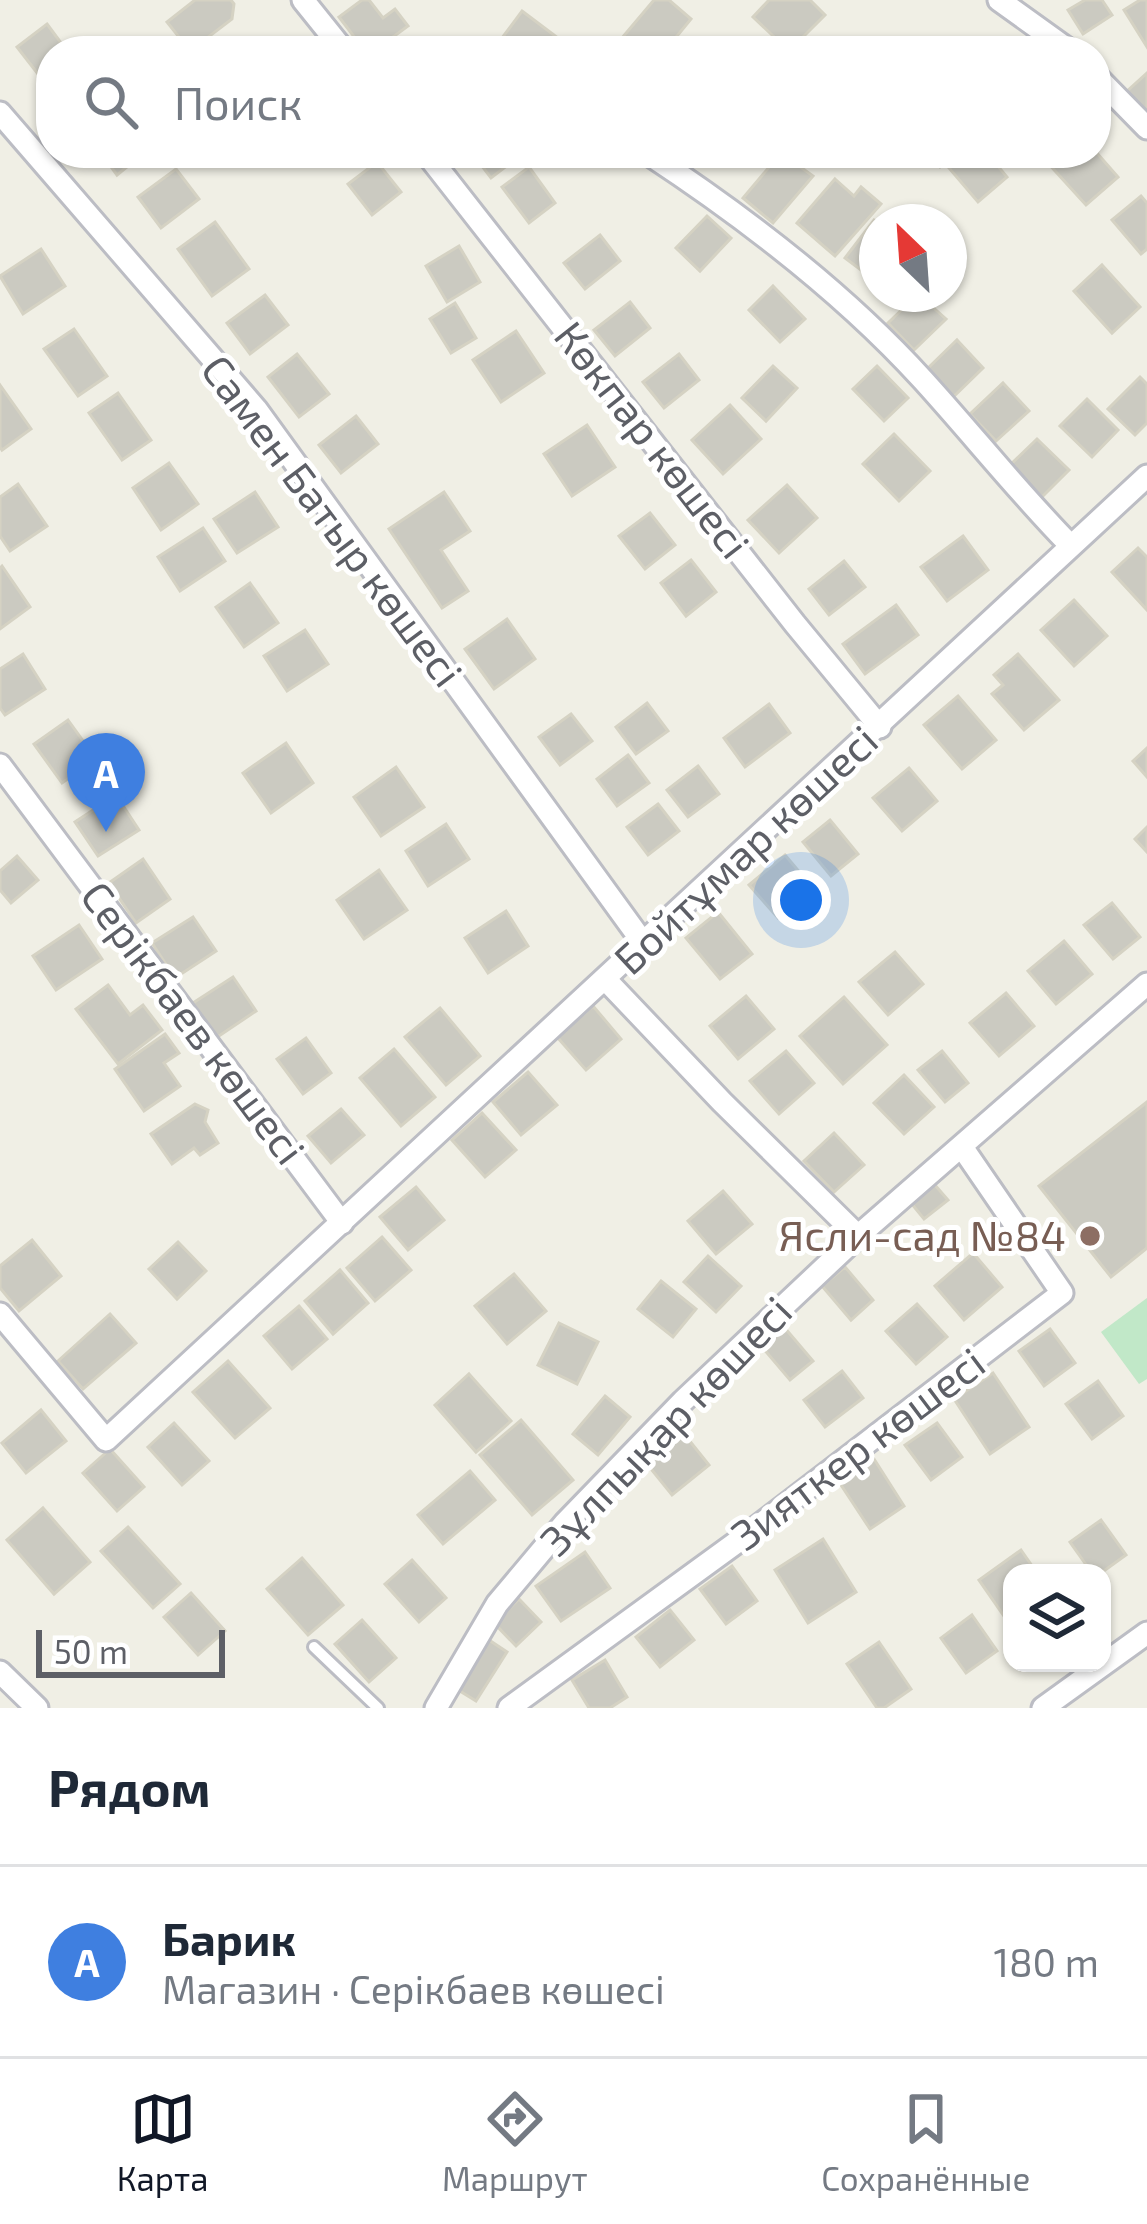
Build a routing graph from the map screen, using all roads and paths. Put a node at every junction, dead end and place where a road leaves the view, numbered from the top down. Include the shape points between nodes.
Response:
1 (303, 0) edge
2 (999, 0) edge
3 (332, 36) edge
4 (1049, 36) edge
5 (1111, 91) edge
6 (0, 113) edge
7 (1147, 128) edge
8 (36, 155) edge
9 (48, 168) edge
10 (438, 168) edge
11 (670, 168) edge
12 (1147, 476) edge
13 (1070, 545) junction
14 (880, 727) junction
15 (0, 765) edge
16 (644, 944) junction
17 (606, 980) junction
18 (1147, 984) edge
19 (962, 1147) junction
20 (342, 1222) junction
21 (858, 1236) junction
22 (0, 1314) edge
23 (1147, 1633) edge
24 (314, 1647) dead end
25 (0, 1672) edge
26 (38, 1708) edge
27 (378, 1708) edge
28 (436, 1708) edge
29 (508, 1708) edge
30 (1043, 1708) edge

1 - 3 street
2 - 4 street
5 - 7 street
6 - 8 street, Самен Батыр көшесі
9 - 16 street, Самен Батыр көшесі via 256,409
10 - 14 street, Көкпар көшесі
11 - 13 street via 838,296
12 - 13 street, Бойтұмар көшесі
13 - 14 street, Бойтұмар көшесі
14 - 16 street, Бойтұмар көшесі
15 - 20 street, Серікбаев көшесі
16 - 17 street, Бойтұмар көшесі
17 - 20 street, Бойтұмар көшесі
17 - 21 street
18 - 19 street, Зұлпықар көшесі
19 - 21 street, Зұлпықар көшесі
19 - 29 street, Зияткер көшесі via 1062,1293
20 - 22 street, Бойтұмар көшесі via 106,1440
21 - 28 street, Зұлпықар көшесі via 565,1523 497,1604
23 - 30 street
24 - 27 lane
25 - 26 street

